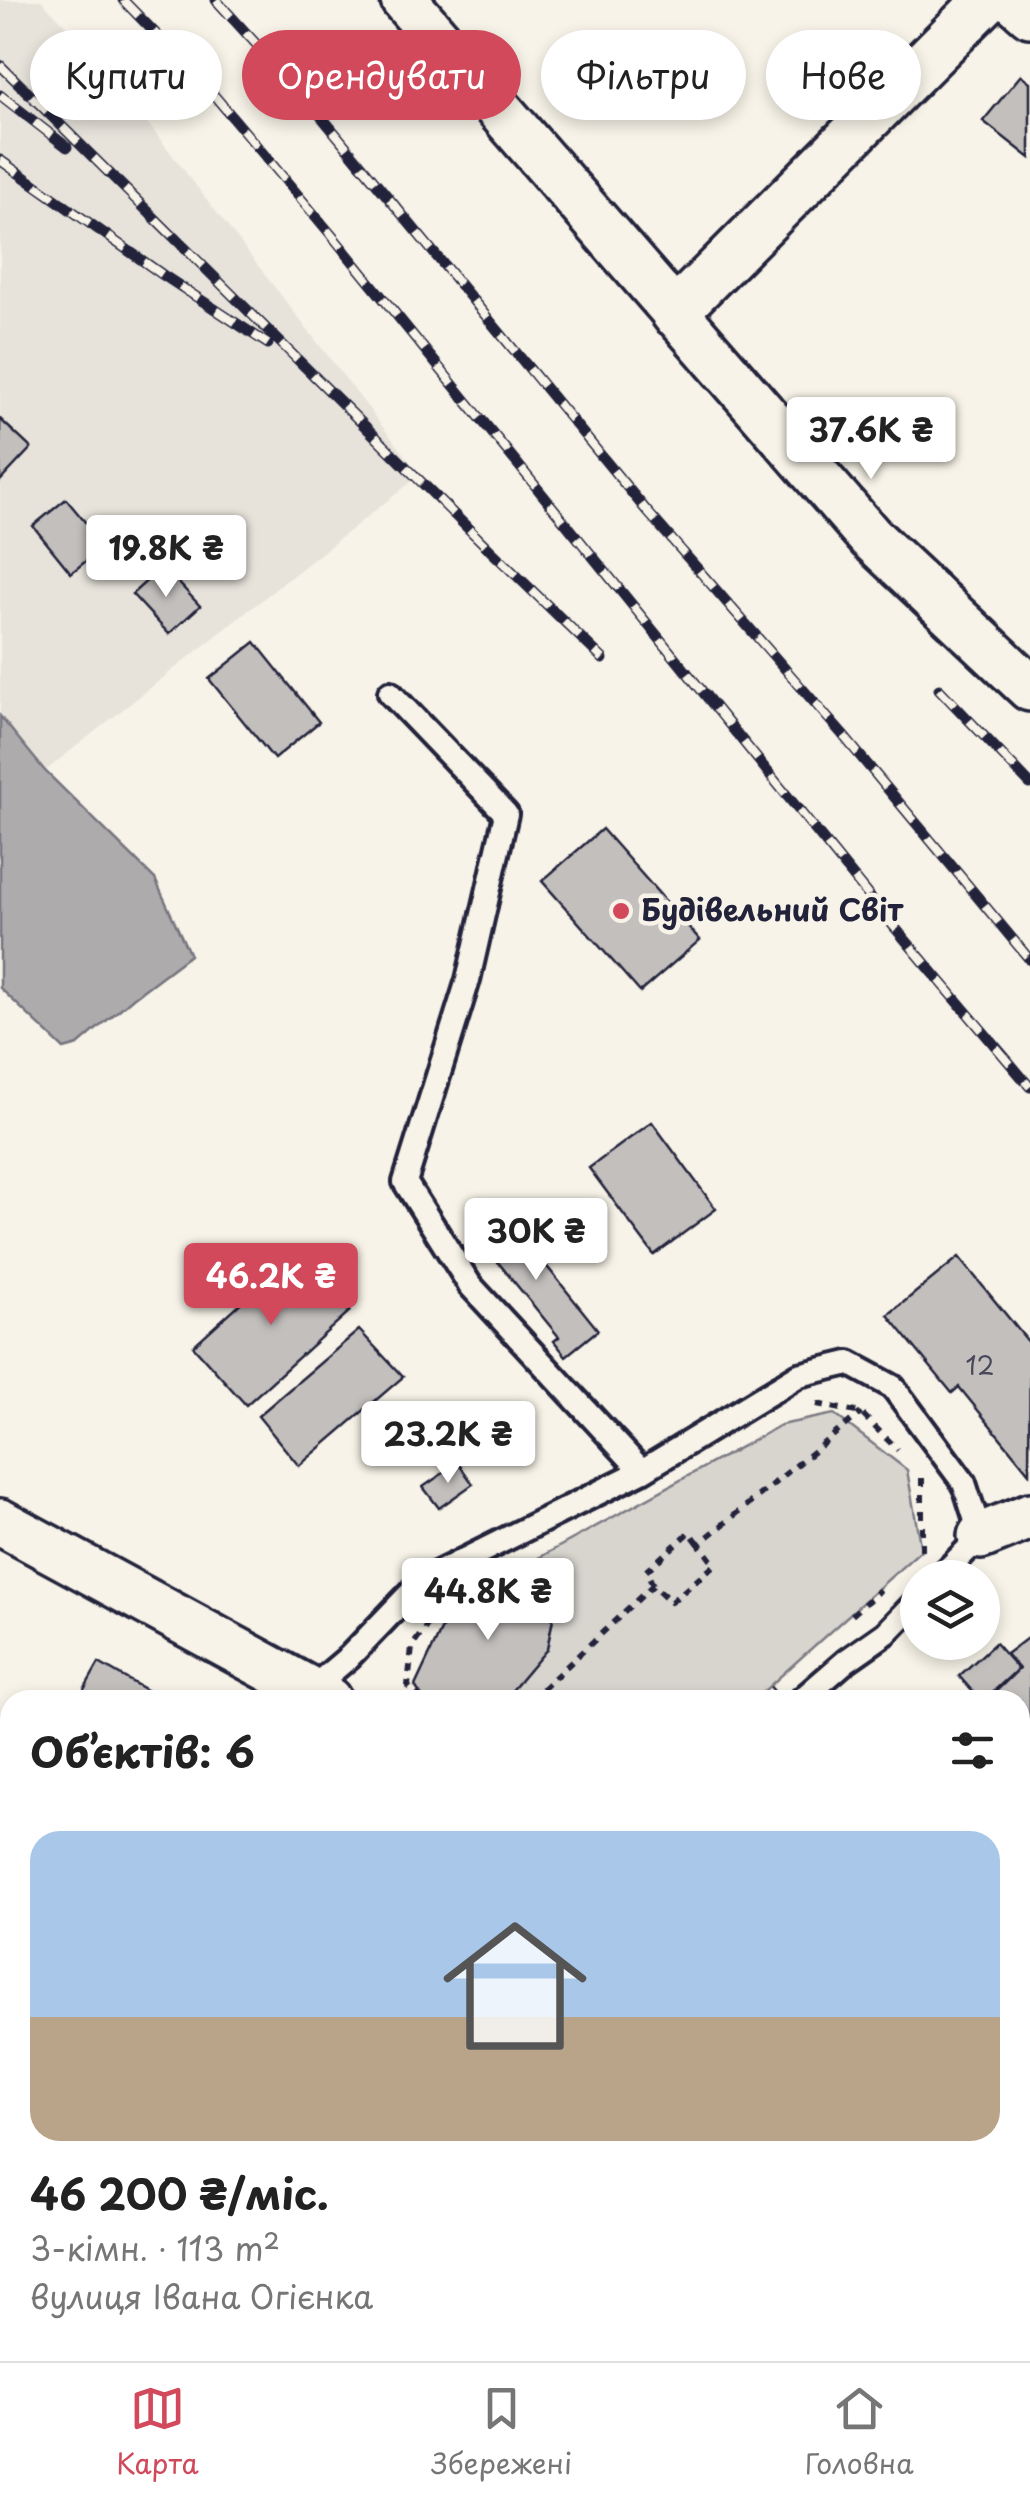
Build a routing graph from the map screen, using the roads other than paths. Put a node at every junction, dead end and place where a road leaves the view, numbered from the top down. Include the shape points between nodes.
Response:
1 (404, 0) edge
2 (987, 0) edge
3 (1014, 0) edge
4 (1030, 14) edge
5 (674, 313) junction
6 (1030, 688) edge
7 (390, 692) dead end
8 (642, 1471) junction
9 (1030, 1516) edge
10 (0, 1522) edge
11 (981, 1536) junction
12 (957, 1560) edge
13 (900, 1619) edge
14 (310, 1690) edge
15 (323, 1690) edge
16 (813, 1690) edge

1 - 5 street
2 - 5 street
3 - 4 street
5 - 6 street via 870,537
7 - 8 lane via 506,814 468,980 404,1182 470,1285
8 - 11 lane via 798,1376 849,1364 892,1387 964,1483
8 - 15 lane via 422,1580
9 - 11 street
10 - 14 street
11 - 12 lane
13 - 16 lane

